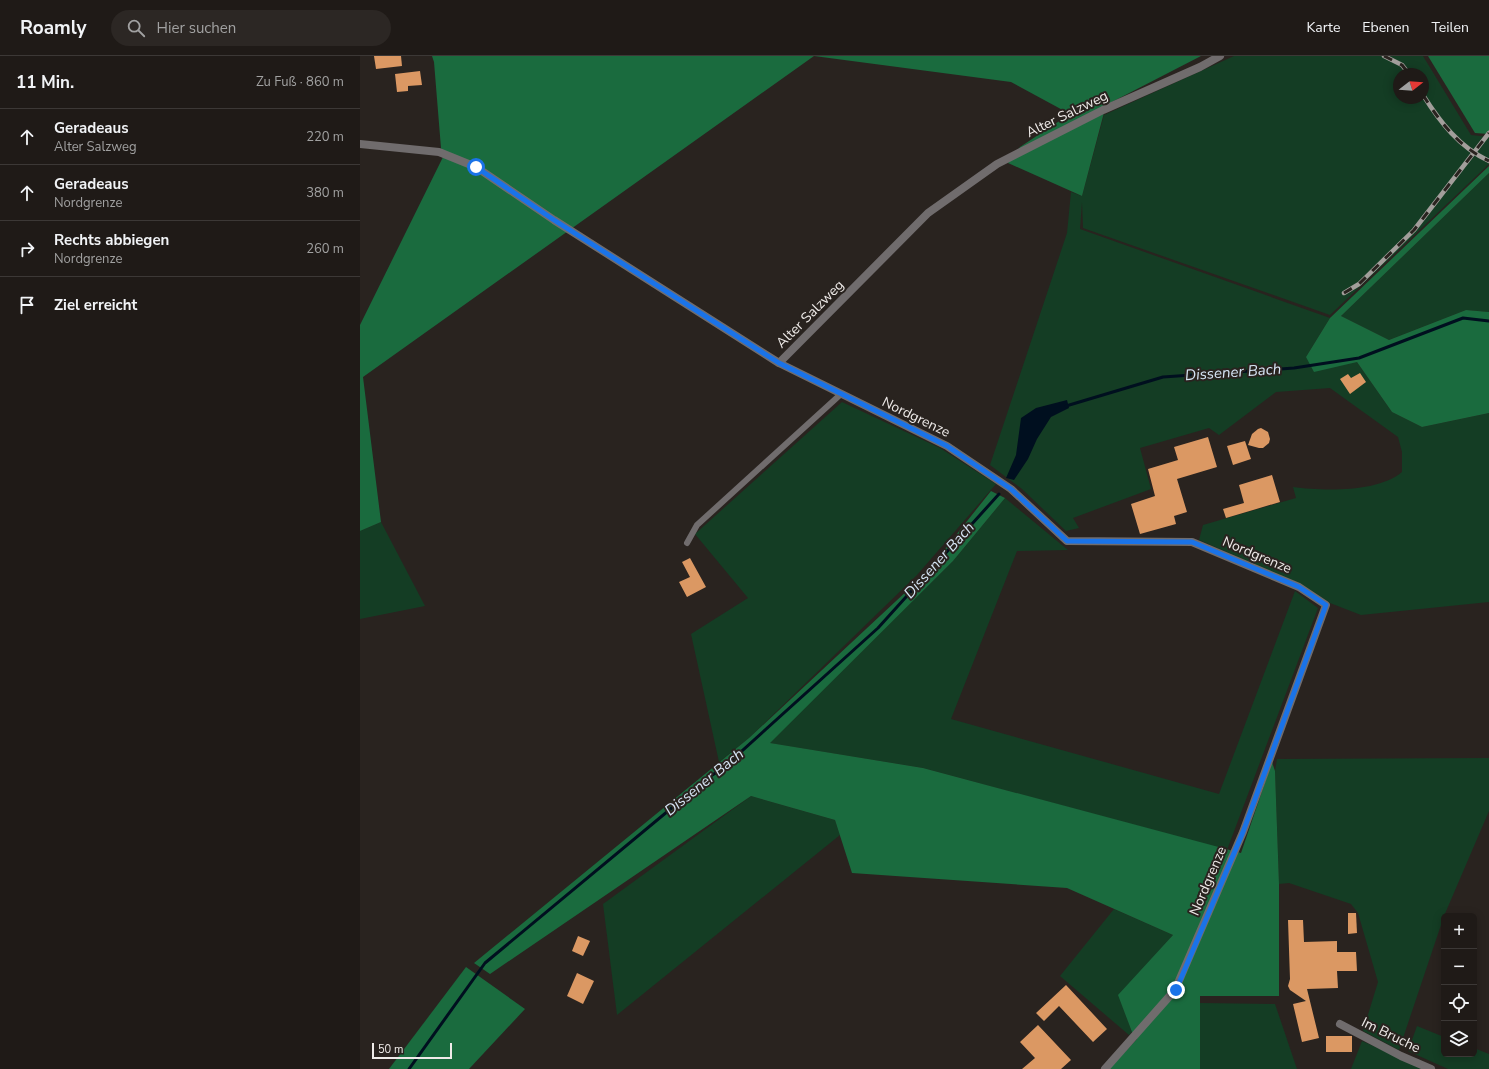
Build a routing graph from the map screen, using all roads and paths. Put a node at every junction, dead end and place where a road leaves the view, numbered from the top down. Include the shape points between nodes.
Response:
1 (1220, 56) edge
2 (360, 144) edge
3 (779, 363) junction
4 (841, 394) junction
5 (687, 543) dead end
6 (1340, 1024) dead end
7 (1105, 1069) edge
8 (1431, 1069) edge

1 - 3 street, Alter Salzweg via 1103,110 997,164 928,213
2 - 3 street, Alter Salzweg via 440,152 476,167 554,220
3 - 4 street, Nordgrenze
4 - 5 lane via 697,525
4 - 7 street, Nordgrenze via 947,446 1011,489 1067,541 1192,542 1299,587 1326,605 1243,832 1176,990
6 - 8 street, Im Bruche

